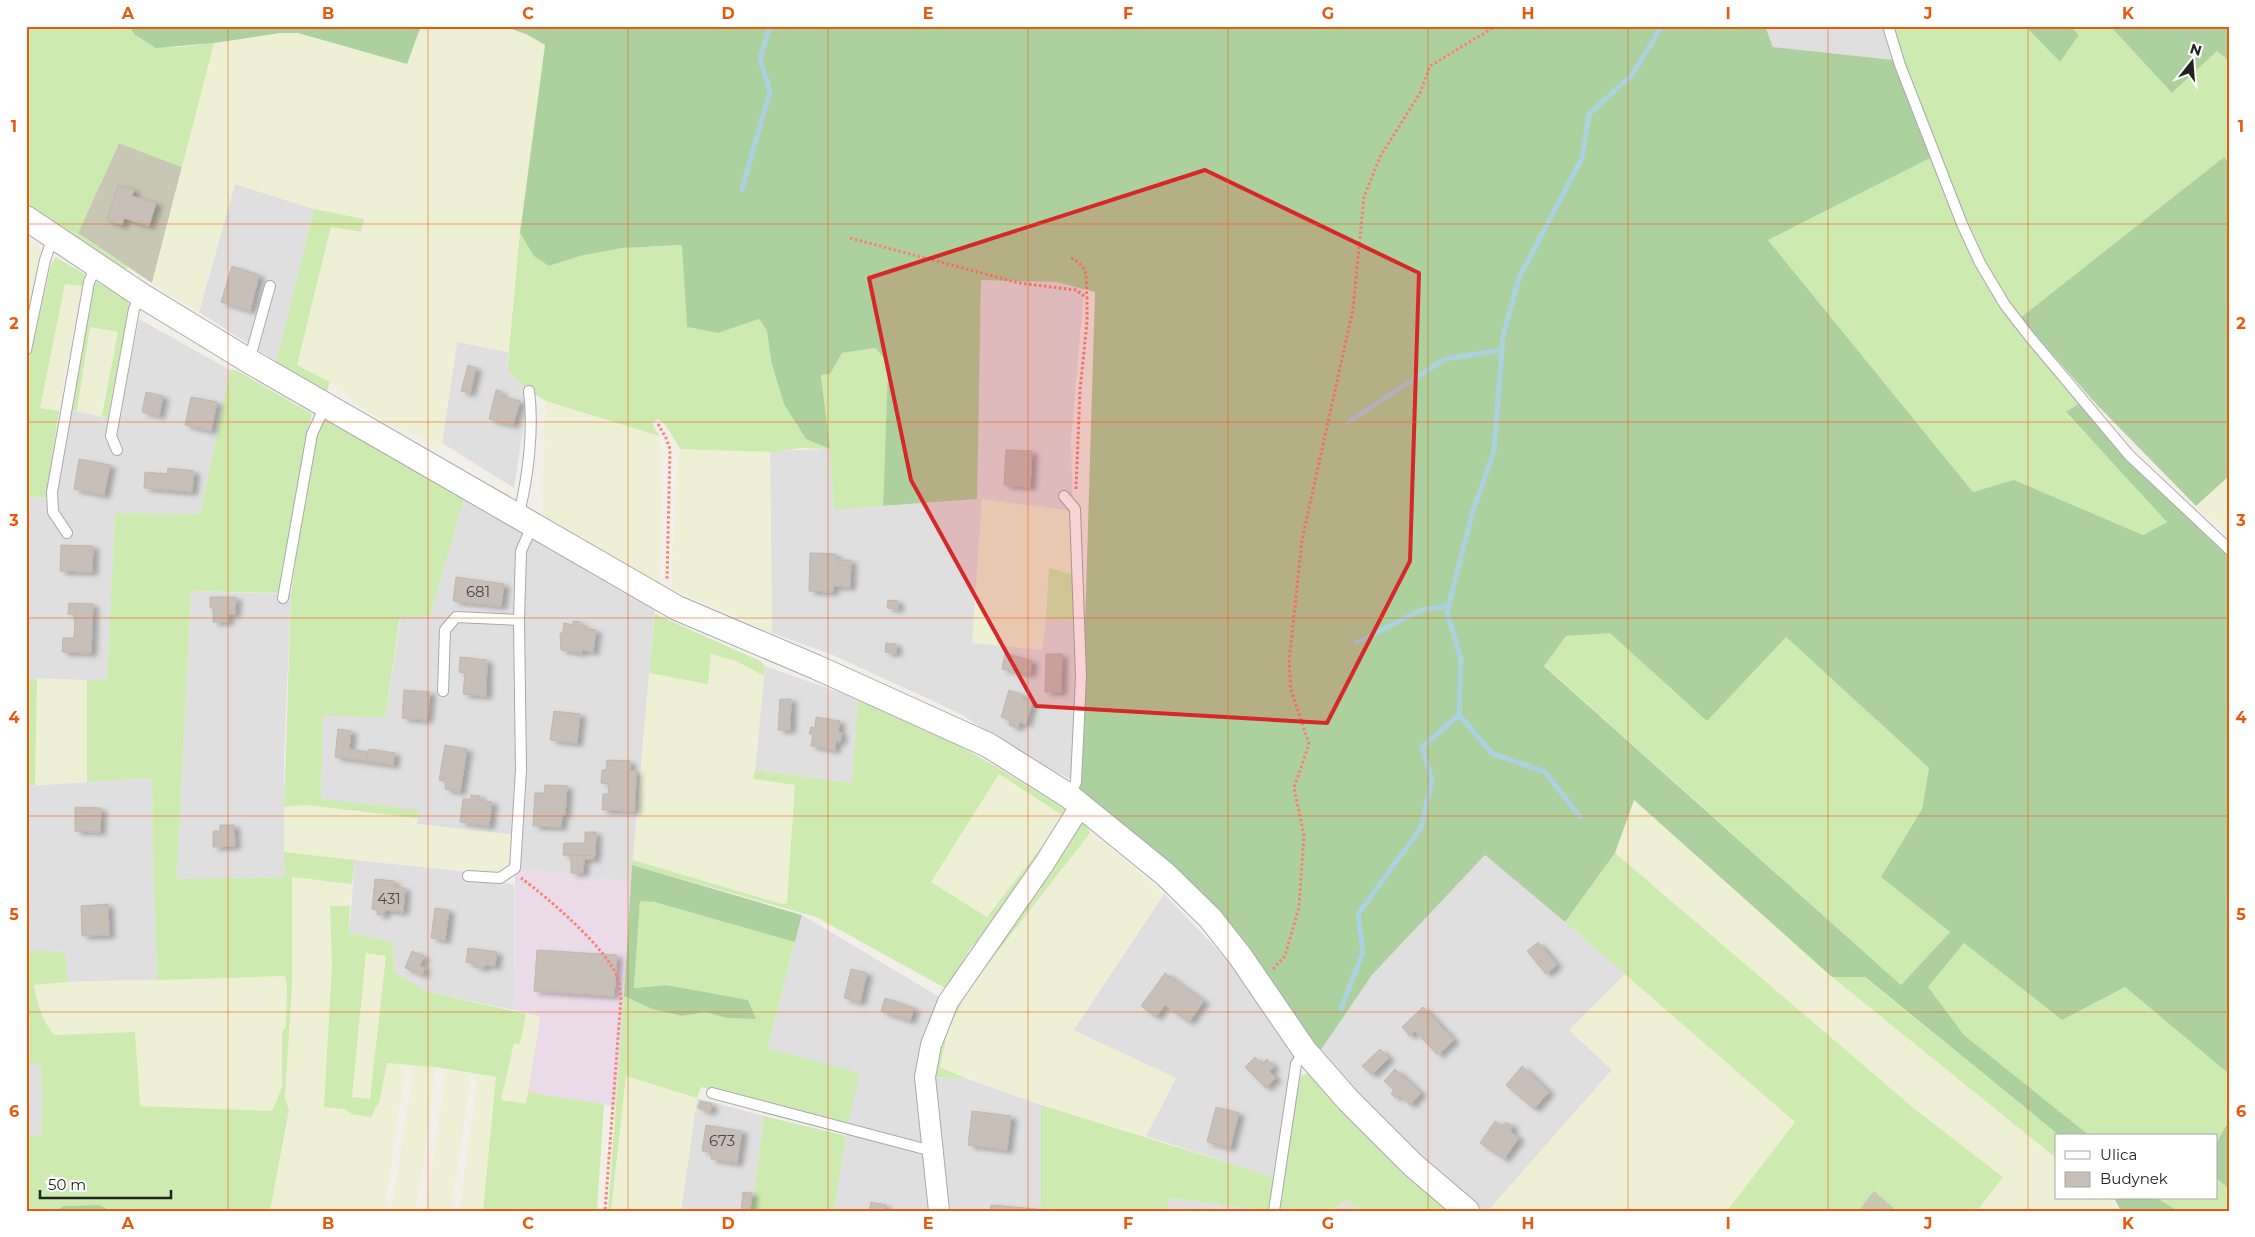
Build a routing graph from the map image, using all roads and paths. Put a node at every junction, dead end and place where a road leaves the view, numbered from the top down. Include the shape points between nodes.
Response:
1 (1496, 26) edge
2 (1888, 26) edge
3 (26, 218) edge
4 (53, 237) junction
5 (850, 238) dead end
6 (1071, 258) dead end
7 (97, 265) junction
8 (270, 286) dead end
9 (141, 295) junction
10 (1087, 298) junction
11 (26, 350) edge
12 (249, 361) junction
13 (529, 391) dead end
14 (325, 406) junction
15 (658, 424) dead end
16 (118, 450) dead end
17 (1064, 496) dead end
18 (1075, 510) junction
19 (525, 522) junction
20 (67, 532) dead end
21 (2229, 549) edge
22 (283, 598) dead end
23 (665, 601) junction
24 (519, 620) junction
25 (443, 691) dead end
26 (1075, 801) junction
27 (511, 871) junction
28 (468, 876) dead end
29 (1258, 983) junction
30 (1305, 1051) junction
31 (712, 1093) dead end
32 (932, 1151) junction
33 (605, 1211) edge
34 (939, 1211) edge
35 (1274, 1211) edge
36 (1467, 1211) edge

1 - 29 path via 1430,66 1420,93 1380,157 1364,197 1353,309 1302,540 1289,662 1291,690 1309,744 1294,788 1304,836 1299,907 1285,956
2 - 21 lane via 1962,224 2005,305 2129,455
3 - 4 street
4 - 7 street
4 - 11 lane
5 - 10 path via 1019,282 1076,290
6 - 10 path via 1085,269
7 - 9 street
7 - 20 lane via 89,282 52,492 53,512
8 - 12 lane
9 - 12 street
9 - 16 lane via 134,309 111,436
10 - 18 path
12 - 14 street
13 - 19 lane via 531,412 523,496
14 - 19 street
14 - 22 lane via 312,434
15 - 23 path via 670,449
17 - 18 lane
18 - 26 lane via 1080,712
19 - 23 street
19 - 24 lane
23 - 26 street via 988,745
24 - 25 lane via 456,617 446,630
24 - 27 lane via 521,770 515,868
26 - 29 street via 1165,874 1210,918
26 - 32 street via 1044,864 948,1002 931,1045 925,1077
27 - 28 lane via 500,878
27 - 33 path via 570,919 607,960 618,978 621,998
29 - 30 street
30 - 35 lane via 1296,1064
30 - 36 street via 1348,1100 1414,1165
31 - 32 lane
32 - 34 street

